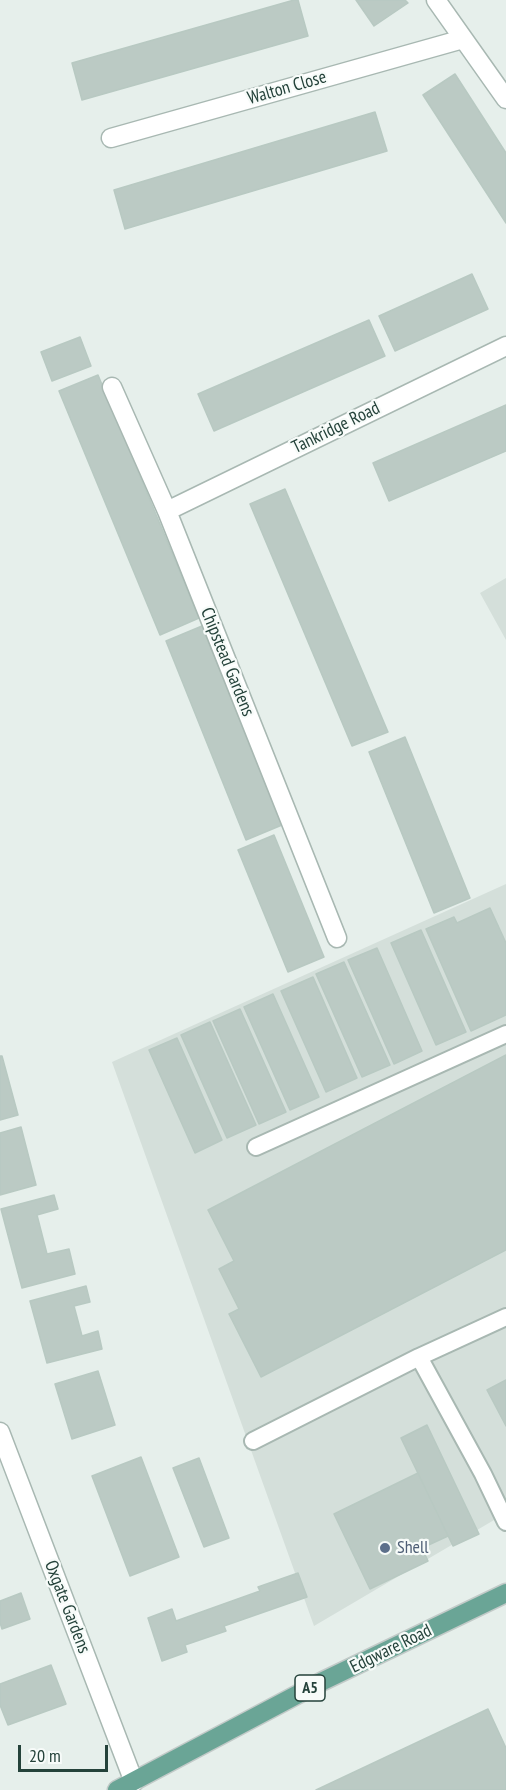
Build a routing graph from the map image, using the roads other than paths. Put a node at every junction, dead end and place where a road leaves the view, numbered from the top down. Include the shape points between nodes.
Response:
1 (436, 0) edge
2 (463, 39) junction
3 (506, 99) edge
4 (111, 138) dead end
5 (506, 346) edge
6 (112, 387) dead end
7 (167, 510) junction
8 (337, 938) dead end
9 (506, 1034) edge
10 (256, 1147) dead end
11 (506, 1317) edge
12 (419, 1357) junction
13 (0, 1432) edge
14 (253, 1441) dead end
15 (502, 1504) edge
16 (506, 1521) edge
17 (506, 1593) edge
18 (134, 1782) junction
19 (117, 1790) edge

1 - 2 street
2 - 3 street
2 - 4 street, Walton Close
5 - 7 street, Tankridge Road
6 - 7 street, Chipstead Gardens
7 - 8 street, Chipstead Gardens
9 - 10 lane
11 - 12 lane
12 - 14 lane
12 - 15 lane
13 - 18 street, Oxgate Gardens
15 - 16 lane
17 - 18 main road, Edgware Road / A5 via 322,1681
18 - 19 main road, Edgware Road / A5

